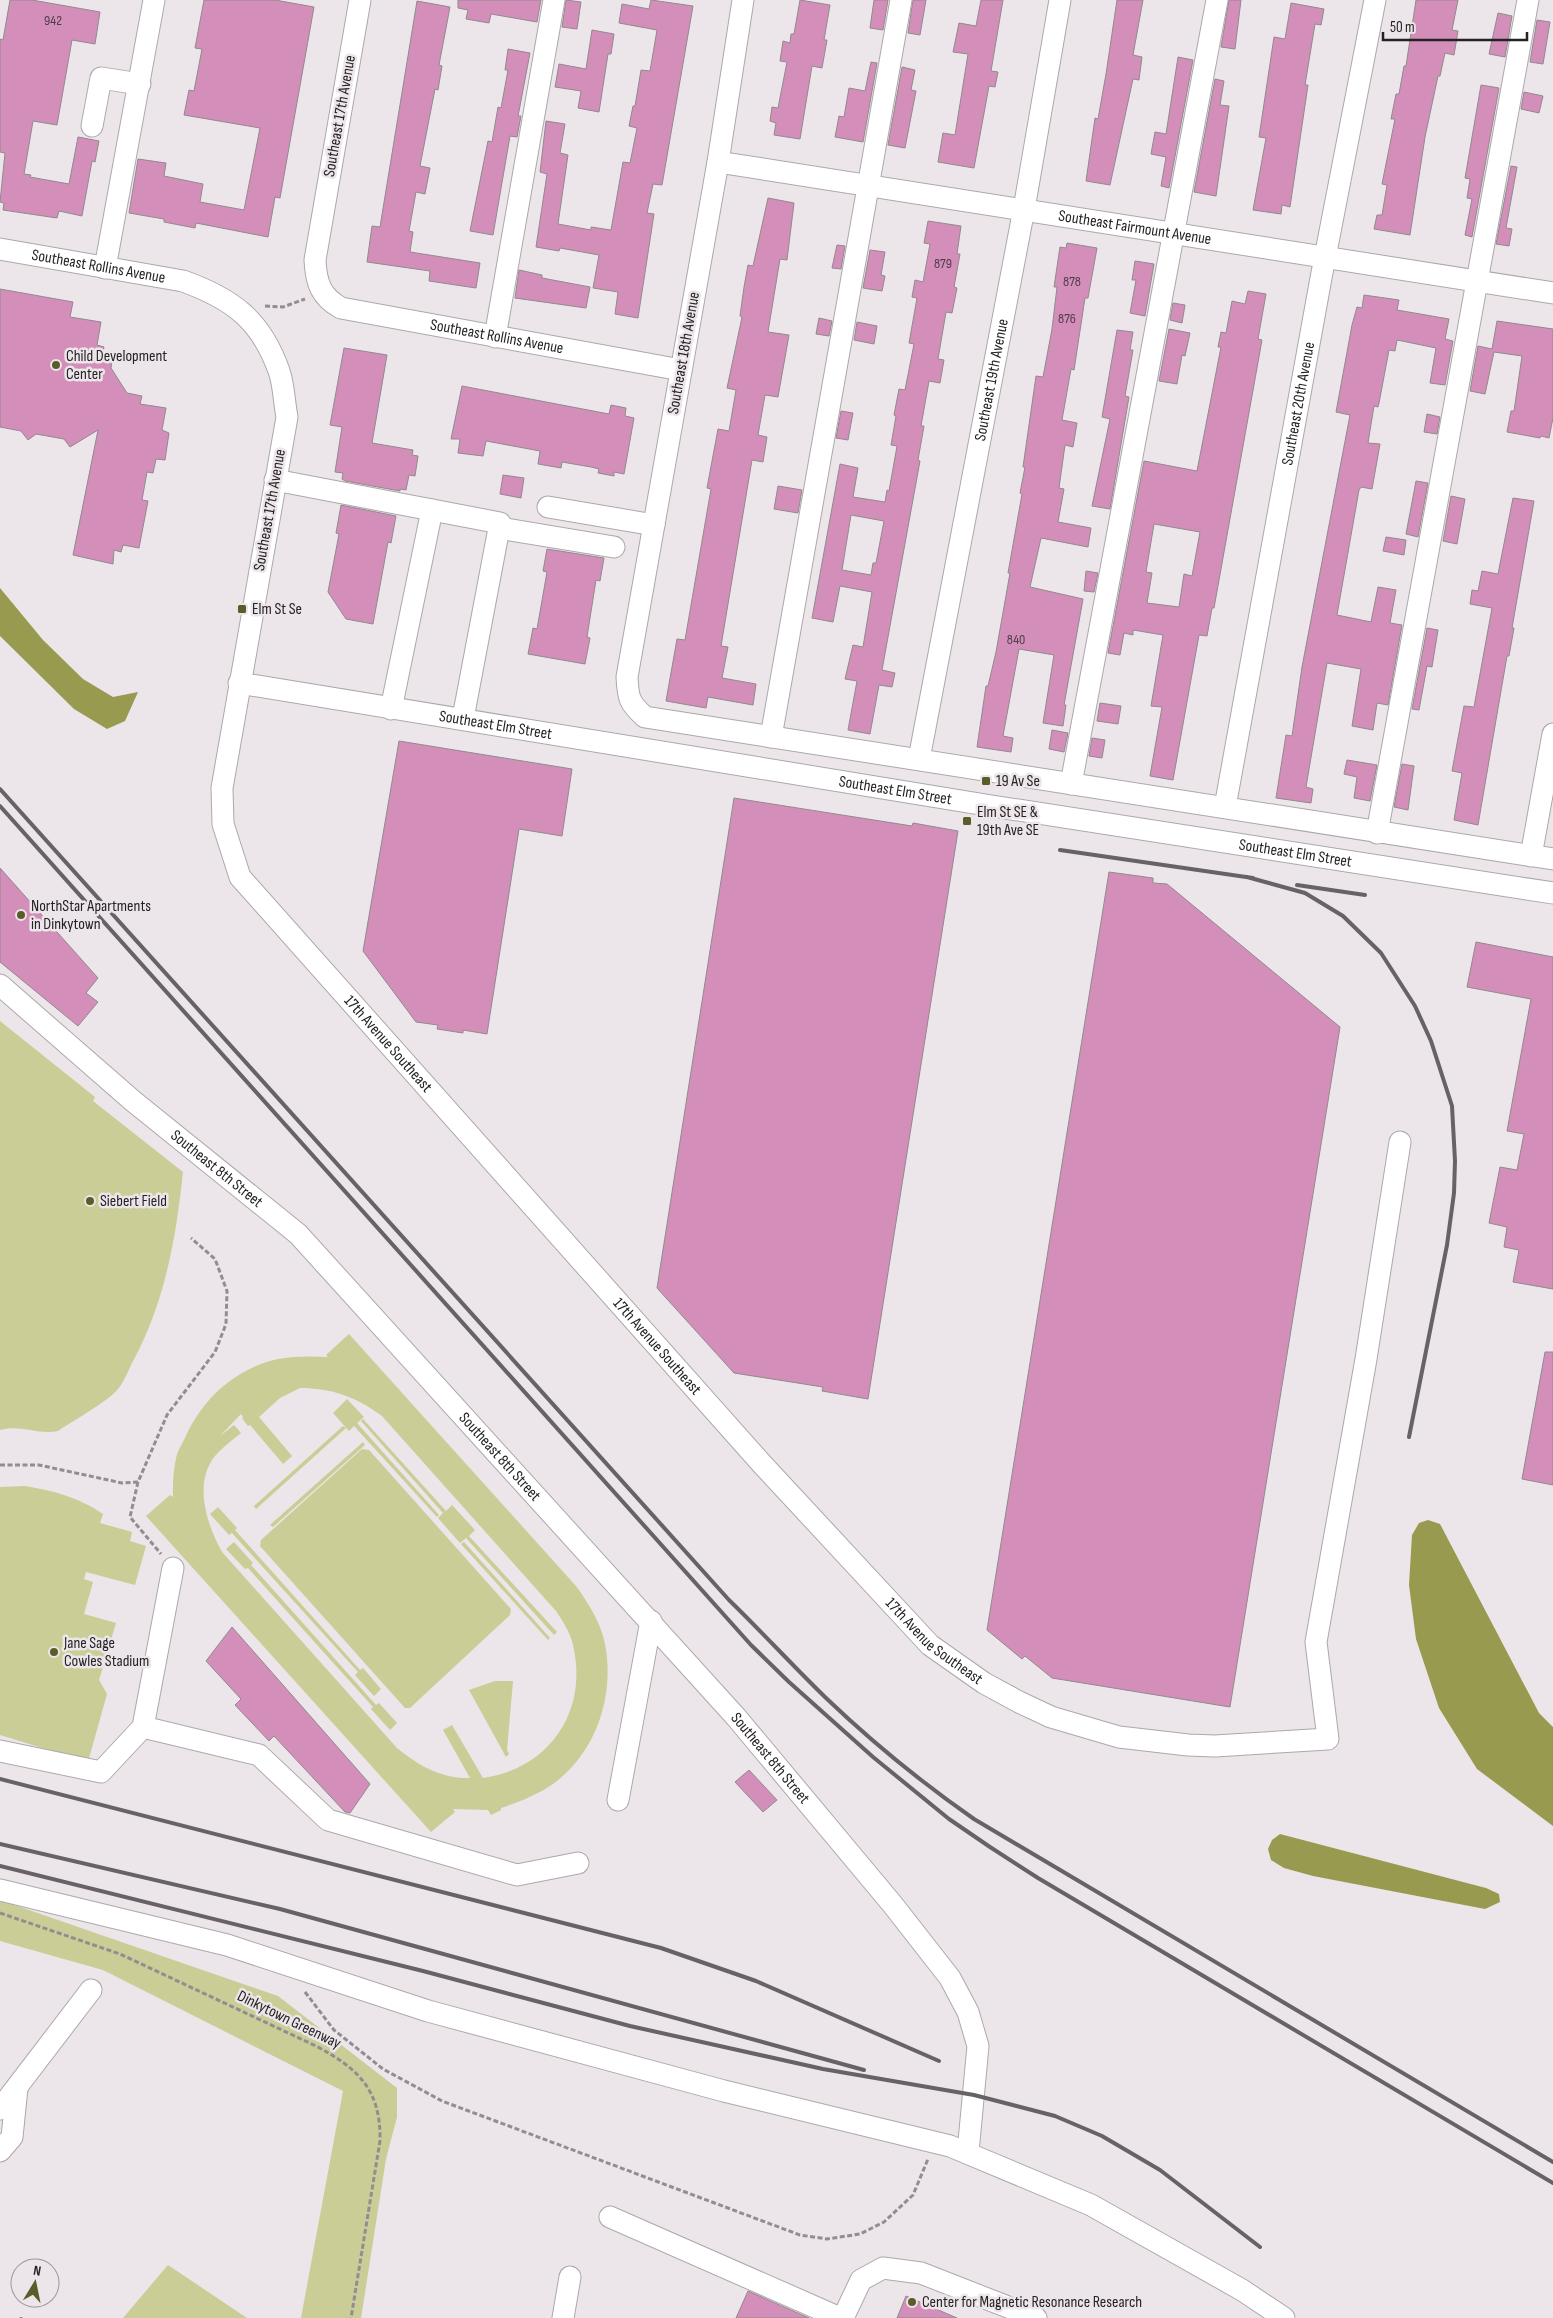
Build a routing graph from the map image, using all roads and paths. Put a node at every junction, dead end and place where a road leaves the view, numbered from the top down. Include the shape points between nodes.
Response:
1 (154, 0) edge
2 (360, 0) edge
3 (554, 0) edge
4 (744, 0) edge
5 (901, 0) edge
6 (1060, 0) edge
7 (1217, 0) edge
8 (1375, 0) edge
9 (1528, 0) edge
10 (140, 84) junction
11 (92, 126) dead end
12 (718, 162) junction
13 (868, 185) junction
14 (1024, 210) junction
15 (1175, 233) junction
16 (0, 249) edge
17 (1325, 257) junction
18 (105, 268) junction
19 (1476, 280) junction
20 (320, 290) joint
21 (1553, 293) edge
22 (495, 336) junction
23 (265, 340) joint
24 (681, 370) junction
25 (276, 480) junction
26 (548, 508) dead end
27 (432, 510) junction
28 (654, 525) junction
29 (500, 528) junction
30 (614, 547) dead end
31 (240, 683) junction
32 (632, 706) joint
33 (392, 709) junction
34 (463, 718) junction
35 (1553, 734) edge
36 (771, 737) junction
37 (919, 759) junction
38 (1072, 784) junction
39 (1225, 808) junction
40 (1377, 833) junction
41 (1531, 856) junction
42 (1553, 859) edge
43 (1553, 893) edge
44 (0, 985) edge
45 (1400, 1142) dead end
46 (191, 1238) dead end
47 (0, 1465) edge
48 (138, 1482) junction
49 (173, 1568) joint
50 (651, 1621) junction
51 (143, 1727) junction
52 (0, 1751) edge
53 (618, 1800) dead end
54 (578, 1863) dead end
55 (0, 1890) edge
56 (0, 1913) edge
57 (283, 1964) junction
58 (91, 1990) dead end
59 (8, 2102) edge
60 (0, 2134) edge
61 (935, 2142) junction
62 (0, 2151) edge
63 (968, 2152) junction
64 (610, 2217) dead end
65 (570, 2276) dead end
66 (351, 2318) edge
67 (563, 2318) edge
68 (842, 2318) edge
69 (1036, 2318) edge
70 (1284, 2318) edge

1 - 10 street
2 - 20 street, Southeast 17th Avenue via 315,260
3 - 22 street
4 - 12 street, Southeast 18th Avenue
5 - 13 street
6 - 14 street, Southeast 19th Avenue
7 - 15 street
8 - 17 street, Southeast 20th Avenue
9 - 19 street
10 - 11 street via 101,78
10 - 18 street
12 - 13 street, Southeast Fairmount Avenue
12 - 24 street, Southeast 18th Avenue
13 - 14 street, Southeast Fairmount Avenue
13 - 36 street
14 - 15 street, Southeast Fairmount Avenue
14 - 37 street, Southeast 19th Avenue
15 - 17 street, Southeast Fairmount Avenue
15 - 38 street
16 - 18 street, Southeast Rollins Avenue
17 - 19 street, Southeast Fairmount Avenue
17 - 39 street, Southeast 20th Avenue
18 - 23 street, Southeast Rollins Avenue via 183,281 212,291 250,318
19 - 21 street, Southeast Fairmount Avenue
19 - 40 street
20 - 22 street, Southeast Rollins Avenue via 330,302 341,308
22 - 24 street, Southeast Rollins Avenue
23 - 25 street, Southeast 17th Avenue via 280,373 287,417
24 - 28 street, Southeast 18th Avenue
25 - 27 street
25 - 31 street, Southeast 17th Avenue
26 - 28 street
27 - 29 street via 500,523
27 - 33 street
28 - 32 street, Southeast 18th Avenue via 627,677
29 - 30 street
29 - 34 street
31 - 33 street, Southeast Elm Street
31 - 45 street, 17th Avenue Southeast via 222,788 223,824 240,877 762,1464 930,1645 984,1684 1051,1717 1119,1737 1170,1744 1215,1746 1328,1739 1316,1642
32 - 36 street, Southeast Elm Street via 645,717
33 - 34 street, Southeast Elm Street
34 - 43 street, Southeast Elm Street via 668,754
35 - 41 street
36 - 37 street, Southeast Elm Street
37 - 38 street, Southeast Elm Street
38 - 39 street, Southeast Elm Street
39 - 40 street, Southeast Elm Street
40 - 41 street, Southeast Elm Street
41 - 42 street, Southeast Elm Street
44 - 50 street, Southeast 8th Street via 133,1101 298,1234
46 - 48 path via 215,1259 227,1291 226,1324 215,1352 167,1415
47 - 48 path via 38,1465 122,1483
48 - 49 path via 130,1517
49 - 51 street
50 - 53 street
50 - 63 street, Southeast 8th Street via 736,1717 950,1978 968,2012 978,2046
51 - 52 street via 101,1772
51 - 54 street via 259,1755 328,1820 517,1875
55 - 57 street via 227,1945
56 - 66 path, Dinkytown Greenway via 120,1954 316,2046 358,2073 374,2098 380,2134
57 - 61 street via 438,2014 724,2091
57 - 61 path via 334,2030 383,2069 442,2101 800,2235 827,2239 860,2234 884,2222 913,2195
58 - 59 street
59 - 60 street
59 - 62 street via 12,2138
61 - 63 street
63 - 70 street via 1092,2205 1242,2290
64 - 68 street
65 - 67 street
68 - 69 street via 861,2280 883,2268 921,2273

